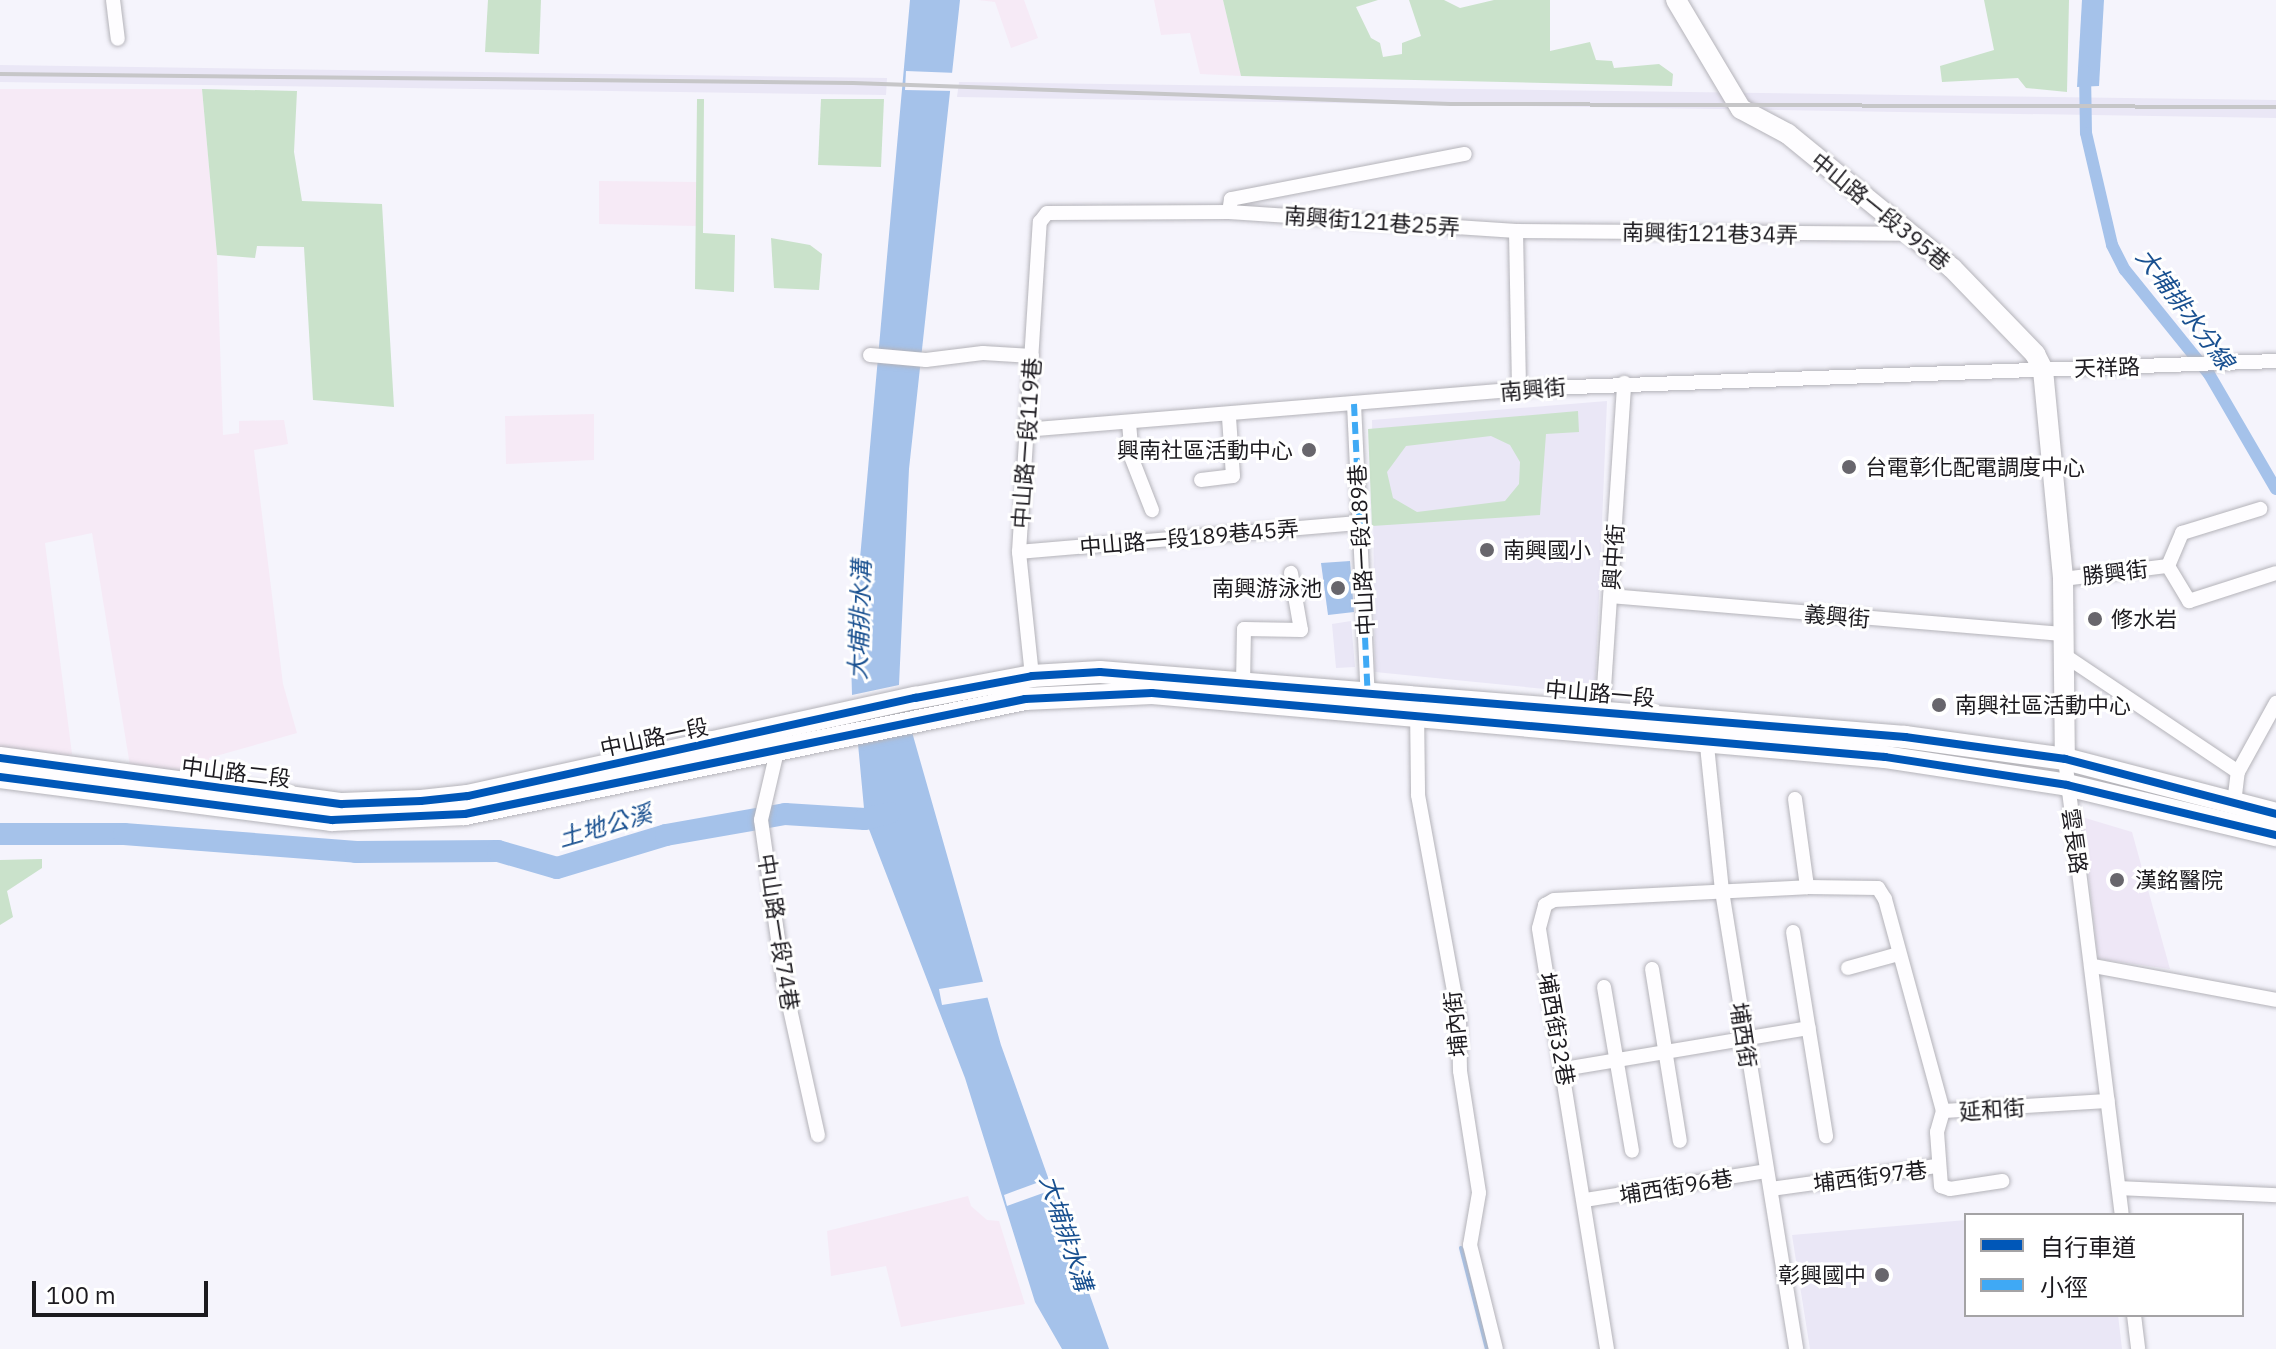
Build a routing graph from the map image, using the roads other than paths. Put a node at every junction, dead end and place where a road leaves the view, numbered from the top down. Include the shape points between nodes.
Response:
1 (113, 0) edge
2 (1676, 0) edge
3 (118, 39) dead end
4 (1465, 154) dead end
5 (1229, 212) junction
6 (1047, 213) joint
7 (1516, 231) junction
8 (1904, 234) junction
9 (873, 355) dead end
10 (1032, 356) junction
11 (2276, 361) edge
12 (2043, 370) junction
13 (1624, 383) junction
14 (1519, 389) junction
15 (1354, 404) junction
16 (1229, 417) junction
17 (1129, 423) junction
18 (1025, 430) junction
19 (1201, 480) dead end
20 (2260, 509) dead end
21 (1152, 510) dead end
22 (1360, 523) junction
23 (1019, 552) junction
24 (2168, 566) junction
25 (1291, 573) dead end
26 (2276, 573) edge
27 (2063, 579) junction
28 (1611, 596) junction
29 (2064, 634) junction
30 (2067, 657) junction
31 (1032, 676) junction
32 (1243, 685) junction
33 (1368, 696) junction
34 (2276, 703) edge
35 (1418, 706) junction
36 (917, 708) junction
37 (1601, 721) junction
38 (1707, 730) junction
39 (779, 738) junction
40 (0, 758) edge
41 (2065, 759) junction
42 (2238, 772) junction
43 (0, 777) edge
44 (2067, 785) junction
45 (1795, 799) dead end
46 (2234, 803) junction
47 (466, 805) junction
48 (2276, 814) edge
49 (2276, 835) edge
50 (1807, 887) junction
51 (1722, 891) junction
52 (1793, 932) dead end
53 (1898, 954) junction
54 (2093, 966) junction
55 (1848, 968) dead end
56 (1652, 969) dead end
57 (1604, 987) dead end
58 (2276, 1000) edge
59 (1809, 1028) junction
60 (1745, 1038) junction
61 (1666, 1051) junction
62 (1617, 1060) junction
63 (1564, 1069) junction
64 (2108, 1101) junction
65 (1943, 1111) junction
66 (818, 1135) dead end
67 (1826, 1136) dead end
68 (1680, 1141) dead end
69 (1632, 1151) dead end
70 (1936, 1166) junction
71 (1767, 1171) junction
72 (2002, 1181) dead end
73 (2119, 1188) junction
74 (1771, 1189) junction
75 (2276, 1195) edge
76 (1585, 1200) junction
77 (2122, 1213) edge
78 (2134, 1317) edge
79 (1496, 1349) edge
80 (1607, 1349) edge
81 (1796, 1349) edge
82 (2138, 1349) edge

1 - 3 street
2 - 8 street, 中山路一段395巷 via 1741,109 1788,134
4 - 5 street, 南興街121巷25弄 via 1231,199
5 - 6 street, 南興街121巷25弄
5 - 7 street, 南興街121巷25弄
6 - 10 street, 中山路一段119巷 via 1040,222
7 - 8 street, 南興街121巷34弄
7 - 14 street
8 - 12 street, 中山路一段395巷 via 1983,295 2023,337
9 - 10 street via 926,360 983,353
10 - 18 street, 中山路一段119巷
11 - 12 street, 天祥路
12 - 13 street, 南興街
12 - 27 street, 雲長路
13 - 14 street, 南興街
13 - 28 street, 興中街
14 - 15 street, 南興街
15 - 16 street, 南興街
15 - 22 street, 中山路一段189巷
16 - 17 street, 南興街
16 - 19 street via 1233,476
17 - 18 street, 南興街
17 - 21 street via 1132,459
18 - 23 street, 中山路一段119巷
20 - 24 street via 2182,533
22 - 23 street, 中山路一段189巷45弄
22 - 33 street, 中山路一段189巷
23 - 31 street, 中山路一段119巷
24 - 26 street via 2189,601
24 - 27 street, 勝興街
25 - 32 street via 1301,630 1244,629
27 - 29 street, 雲長路
28 - 29 street, 義興街
28 - 37 street, 興中街
29 - 30 street, 雲長路
30 - 41 street, 雲長路
30 - 42 street
31 - 32 main road, 中山路一段 via 1100,672
31 - 36 main road, 中山路一段
32 - 33 main road, 中山路一段
33 - 35 main road, 中山路一段
34 - 42 street
35 - 36 main road, 中山路一段 via 1152,693
35 - 37 main road, 中山路一段
35 - 79 street, 埔內街 via 1418,795 1459,1019 1460,1071 1479,1193 1470,1245
36 - 39 main road, 中山路一段
37 - 38 main road, 中山路一段
38 - 41 main road, 中山路一段 via 1905,737
38 - 44 main road, 中山路一段
38 - 51 street, 埔西街
39 - 47 main road, 中山路一段
39 - 66 street, 中山路一段74巷 via 761,820 784,982
40 - 47 main road, 中山路二段 via 342,804
41 - 44 street, 雲長路
41 - 46 main road, 中山路一段
42 - 46 street
43 - 47 main road, 中山路二段 via 332,820
44 - 49 main road, 中山路一段
44 - 54 street, 雲長路
45 - 50 street
46 - 48 main road, 中山路一段
50 - 51 street, 延和街
50 - 53 street, 延和街 via 1878,888
51 - 60 street, 埔西街
51 - 63 street, 埔西街32巷 via 1554,900 1545,905 1539,928
52 - 59 street
53 - 55 street
53 - 65 street, 延和街
54 - 58 street
54 - 64 street, 雲長路
56 - 61 street
57 - 62 street
59 - 60 street
59 - 67 street
60 - 61 street
60 - 71 street, 埔西街
61 - 62 street
61 - 68 street
62 - 63 street
62 - 69 street
63 - 76 street, 埔西街32巷
64 - 65 street, 延和街
64 - 73 street, 雲長路
65 - 70 street via 1937,1123
70 - 72 street, 埔西街97巷 via 1941,1186 1950,1189
70 - 74 street, 埔西街97巷
71 - 74 street, 埔西街
71 - 76 street, 埔西街96巷
73 - 75 street
73 - 77 street, 雲長路
74 - 81 street, 埔西街
76 - 80 street, 埔西街32巷
78 - 82 street

